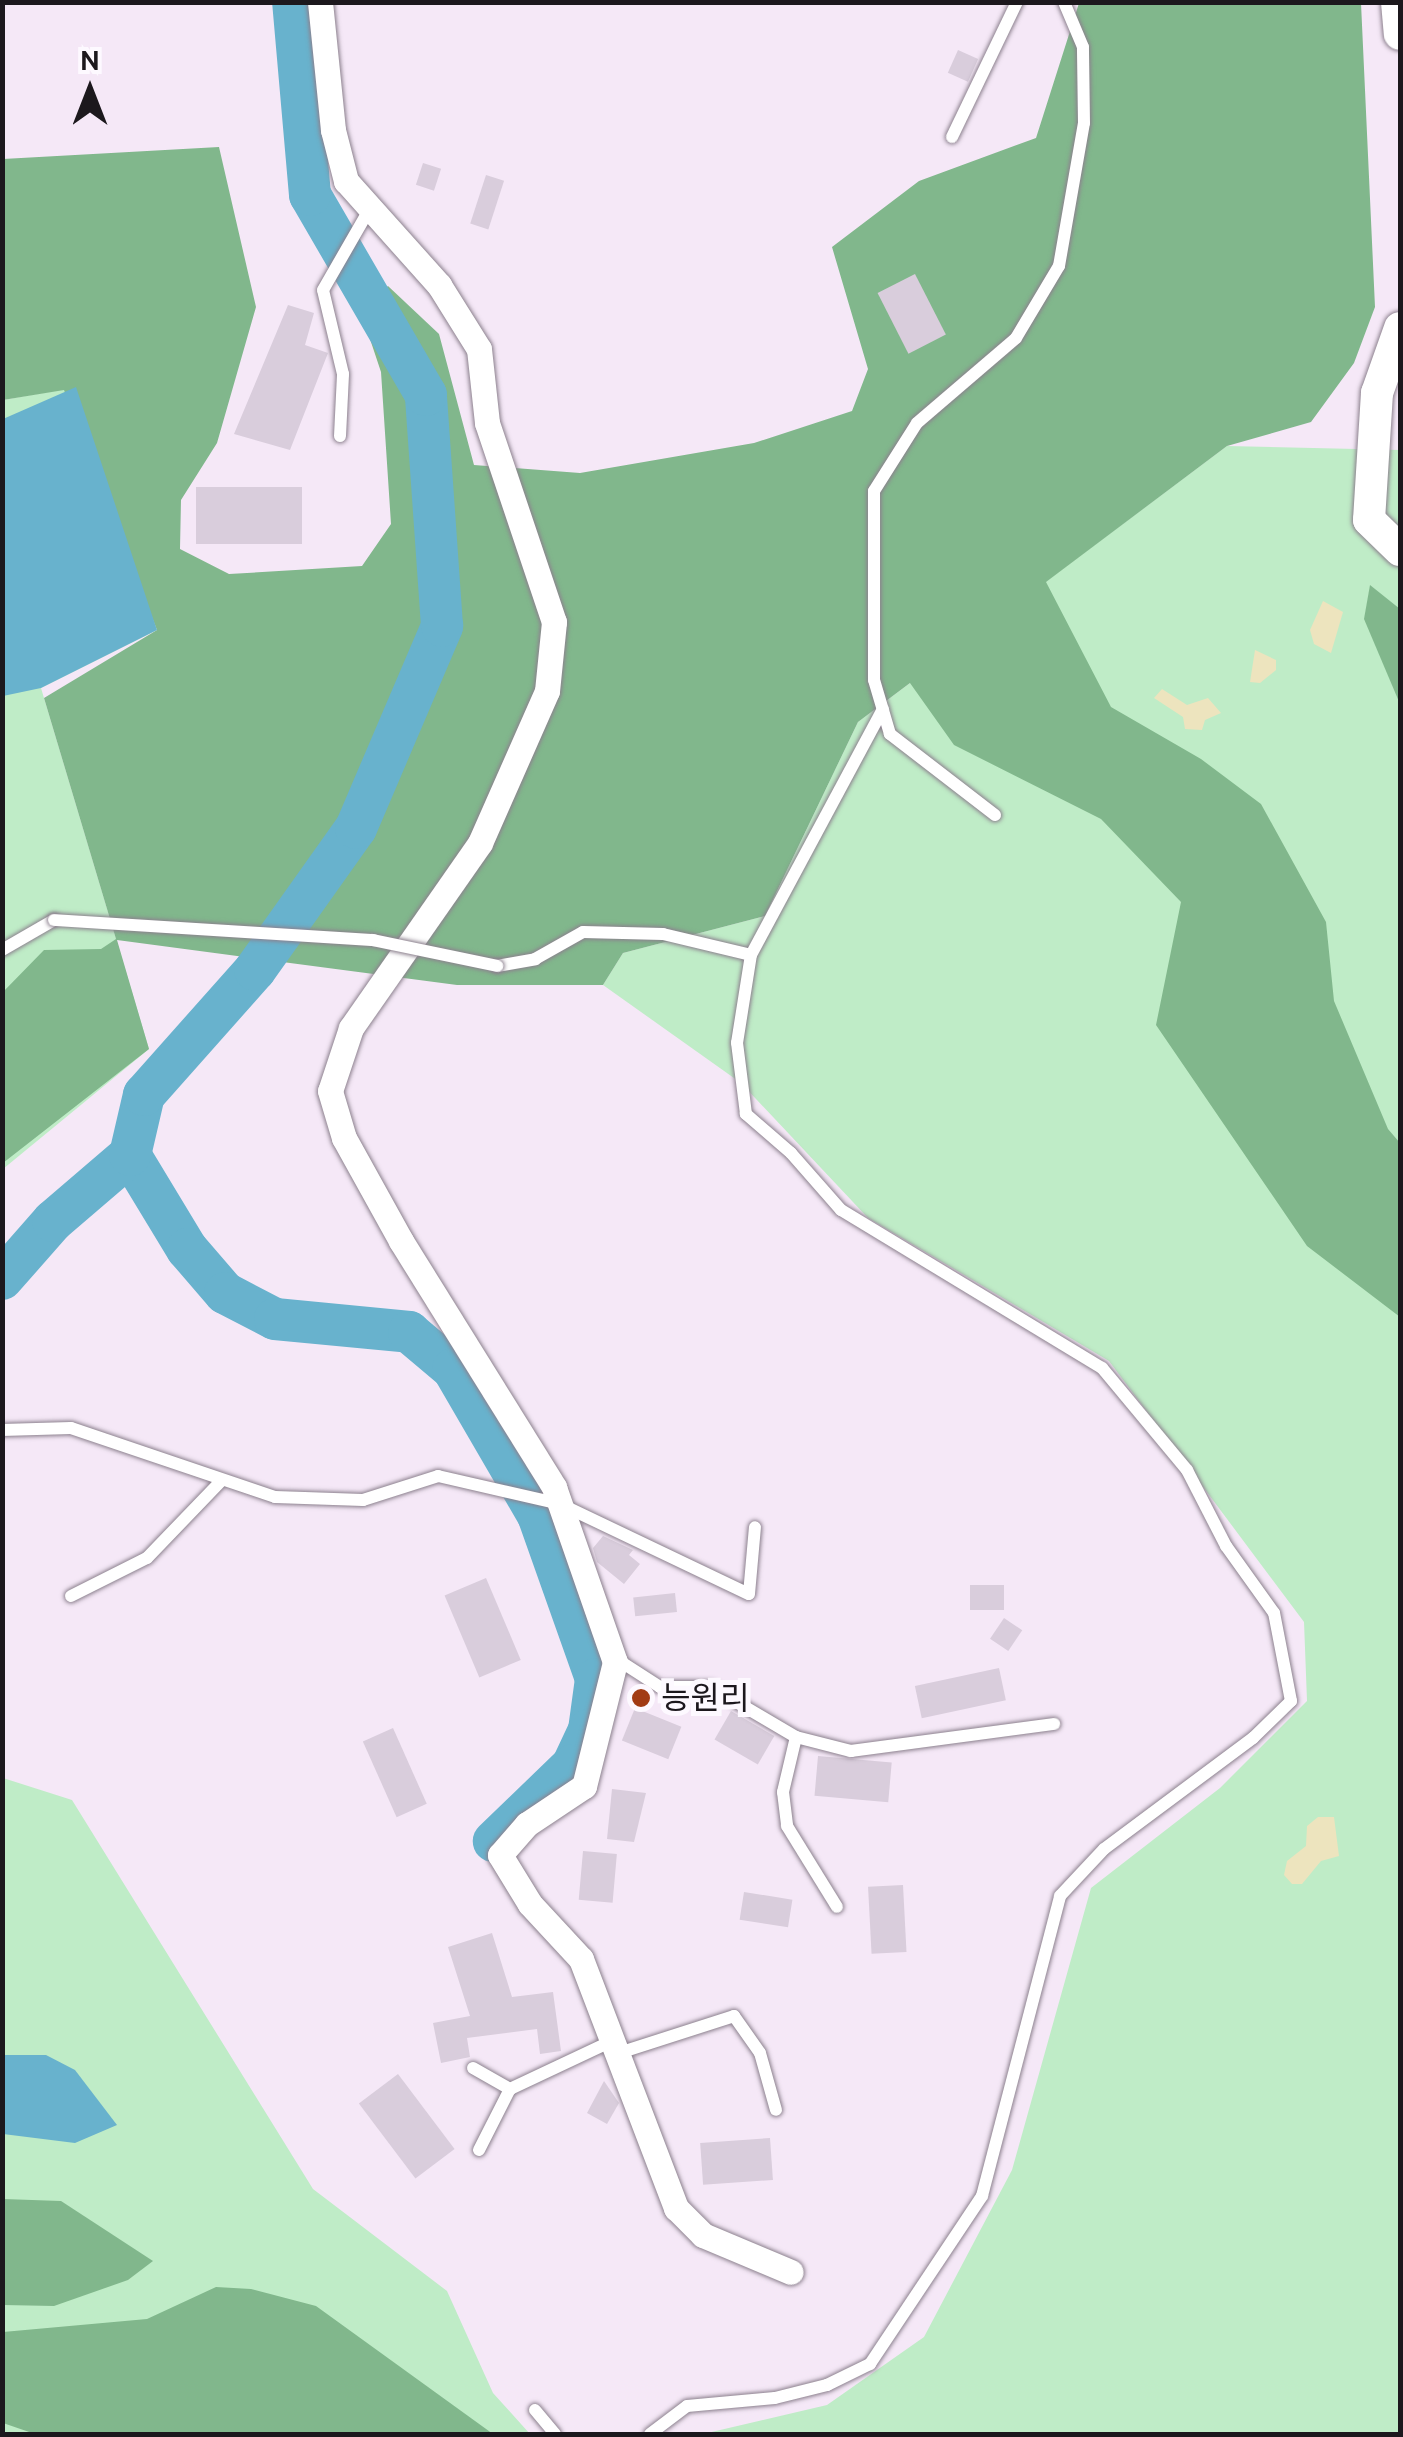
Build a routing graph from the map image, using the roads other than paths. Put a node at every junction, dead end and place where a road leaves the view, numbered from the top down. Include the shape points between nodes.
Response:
1 (320, 2) edge
2 (1017, 2) edge
3 (1064, 2) edge
4 (1397, 2) edge
5 (1400, 34) edge
6 (952, 137) dead end
7 (369, 211) junction
8 (1400, 328) edge
9 (340, 436) dead end
10 (1400, 550) edge
11 (883, 710) junction
12 (996, 815) dead end
13 (2, 950) edge
14 (751, 955) junction
15 (2, 1430) edge
16 (221, 1482) junction
17 (560, 1504) junction
18 (756, 1527) dead end
19 (72, 1596) dead end
20 (613, 1657) junction
21 (1054, 1724) dead end
22 (796, 1737) junction
23 (836, 1907) dead end
24 (616, 2047) junction
25 (473, 2068) dead end
26 (510, 2088) junction
27 (776, 2110) dead end
28 (479, 2150) dead end
29 (792, 2272) dead end
30 (534, 2410) dead end
31 (555, 2434) edge
32 (650, 2434) edge

1 - 7 street via 334,130 346,180
2 - 6 lane
3 - 11 lane via 1084,47 1084,122 1060,266 1016,338 917,423 874,491 874,680
4 - 5 street
7 - 9 lane via 323,290 343,374
7 - 17 street via 438,284 479,349 486,423 554,622 548,690 480,843 351,1028 330,1091 344,1138
8 - 10 street via 1377,393 1368,520
11 - 12 lane via 890,734
11 - 14 lane
13 - 14 lane, bridge via 54,920 372,940 497,966 535,959 583,932 663,934
14 - 32 lane via 737,1043 746,1114 792,1152 841,1210 1102,1368 1187,1470 1226,1546 1274,1613 1290,1701 1253,1738 1104,1850 1060,1896 982,2196 870,2364 828,2386 687,2406
15 - 16 lane via 72,1428
16 - 17 lane via 275,1497 364,1500 438,1476
16 - 19 lane via 146,1558
17 - 18 lane via 749,1594
17 - 20 street
20 - 22 lane via 660,1688 711,1688
20 - 24 street via 584,1786 526,1824 500,1854 530,1904 581,1958
21 - 22 lane via 851,1751
22 - 23 lane via 783,1792 787,1826
24 - 26 lane
24 - 27 lane via 734,2016 760,2053
24 - 29 street via 676,2208 703,2235
25 - 26 lane
26 - 28 lane
30 - 31 lane

